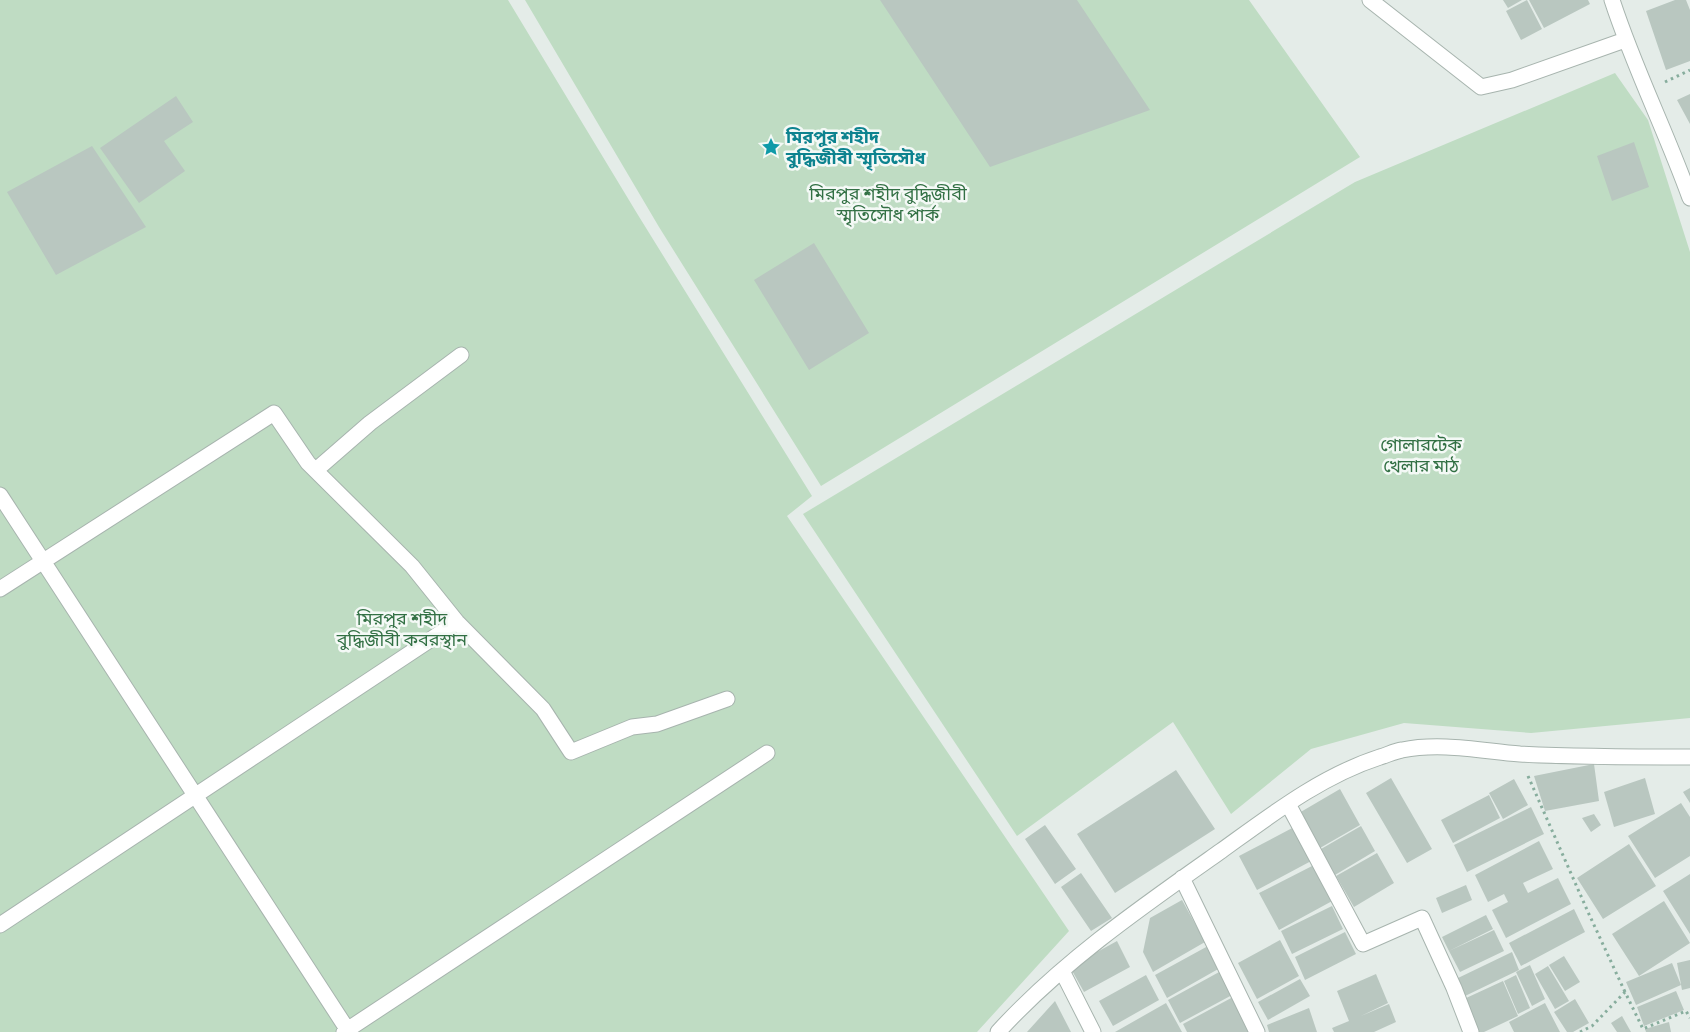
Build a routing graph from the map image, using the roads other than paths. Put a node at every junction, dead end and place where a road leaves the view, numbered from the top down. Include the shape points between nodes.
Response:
1 (1370, 0) edge
2 (1612, 0) edge
3 (1625, 40) junction
4 (1690, 198) edge
5 (461, 355) dead end
6 (316, 470) junction
7 (0, 495) edge
8 (44, 561) junction
9 (0, 589) edge
10 (457, 622) junction
11 (727, 699) dead end
12 (767, 753) dead end
13 (1690, 757) edge
14 (194, 795) junction
15 (1288, 804) junction
16 (1182, 878) junction
17 (0, 925) edge
18 (1062, 971) junction
19 (347, 1031) edge
20 (998, 1032) edge
21 (1093, 1032) edge
22 (1257, 1032) edge
23 (1471, 1032) edge

1 - 3 street via 1481,87 1512,80
2 - 3 street
3 - 4 street
5 - 6 street via 370,423
6 - 8 street via 274,413
6 - 10 street via 412,566
7 - 8 street
8 - 9 street
8 - 14 street
10 - 11 street via 543,709 571,752 632,727 657,724
10 - 14 street
12 - 19 street
13 - 15 street via 1590,757 1438,747 1402,750 1358,764
14 - 17 street
14 - 19 street
15 - 16 street
15 - 23 street via 1362,944 1422,918
16 - 18 street
16 - 22 street
18 - 20 street
18 - 21 street

